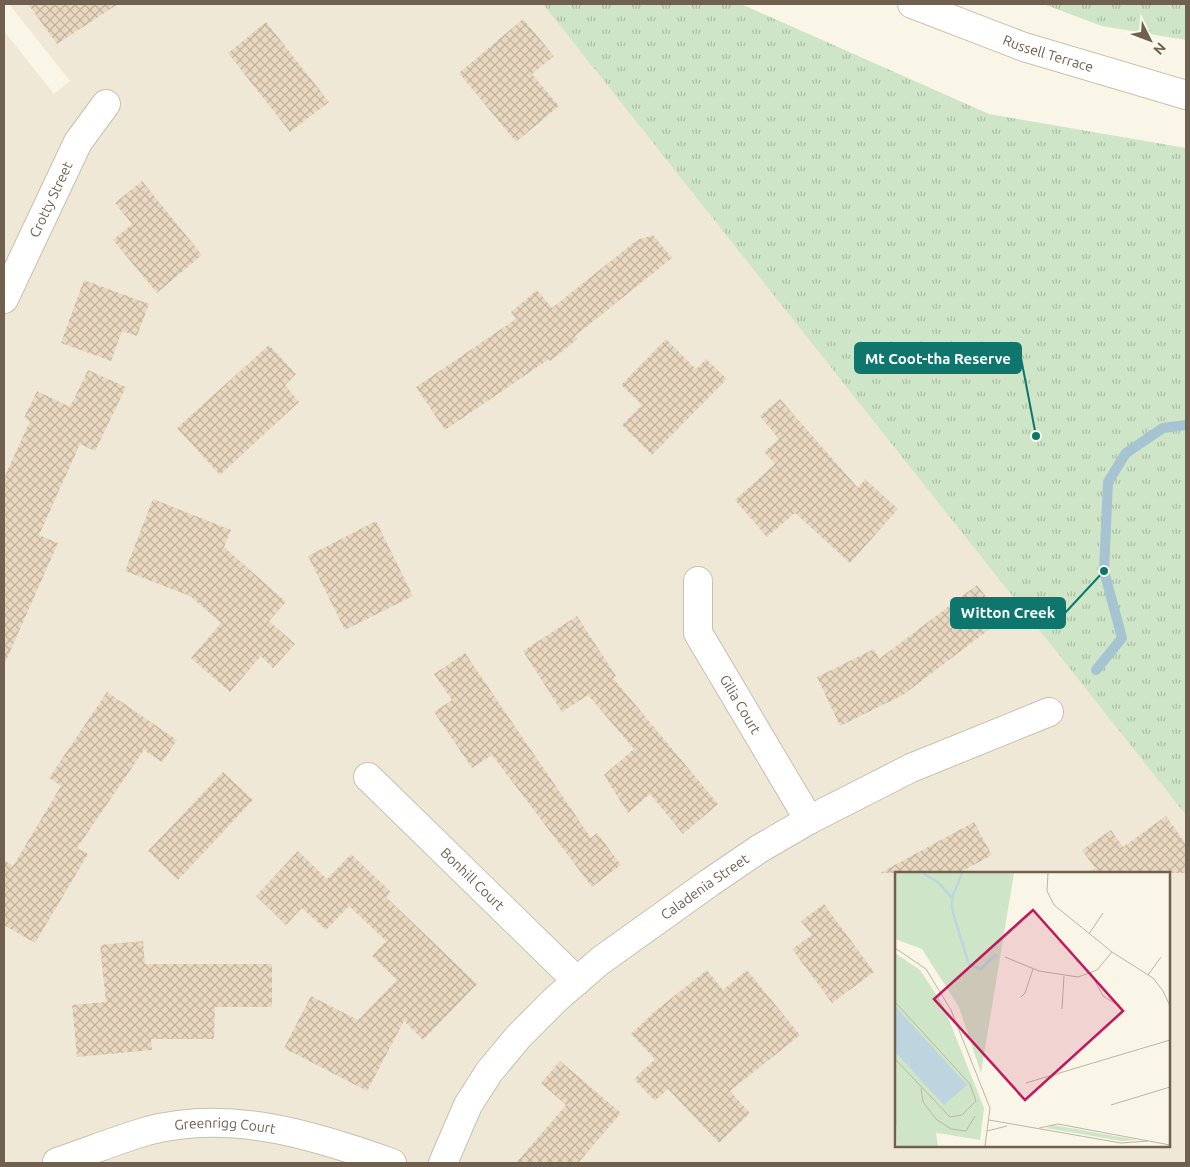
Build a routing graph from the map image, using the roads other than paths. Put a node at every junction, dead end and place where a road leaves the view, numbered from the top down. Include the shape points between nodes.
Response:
1 (912, 4) edge
2 (1186, 95) edge
3 (106, 104) dead end
4 (4, 299) edge
5 (698, 581) dead end
6 (1049, 712) dead end
7 (368, 777) dead end
8 (809, 820) junction
9 (577, 981) junction
10 (57, 1162) edge
11 (392, 1163) edge
12 (443, 1163) edge

1 - 2 street, Russell Terrace via 1024,47
3 - 4 street, Crotty Street via 78,142
5 - 8 street, Gilia Court via 698,633
6 - 8 street, Caladenia Street via 911,768
7 - 9 street, Bonhill Court
8 - 9 street, Caladenia Street via 709,883
9 - 12 street, Caladenia Street via 519,1036 489,1072 468,1106
10 - 11 street, Greenrigg Court via 148,1131 186,1124 220,1123 257,1125 299,1133

